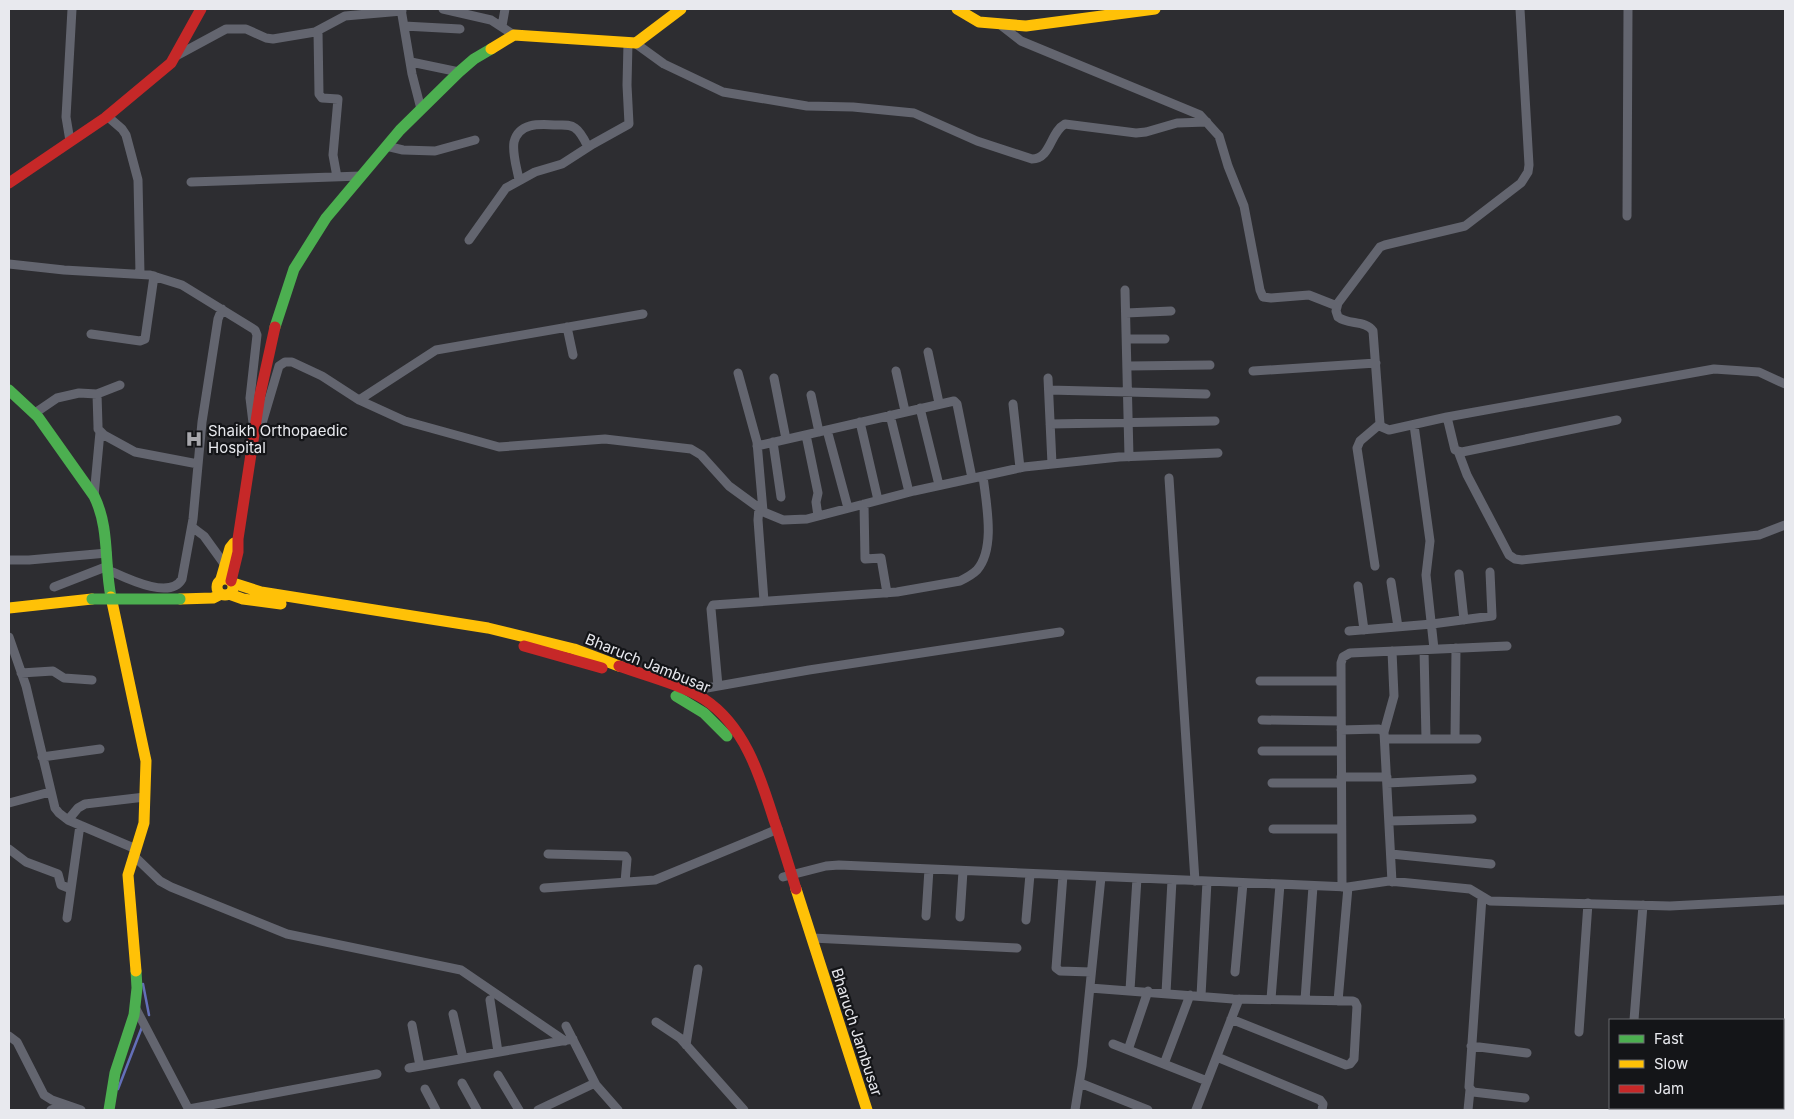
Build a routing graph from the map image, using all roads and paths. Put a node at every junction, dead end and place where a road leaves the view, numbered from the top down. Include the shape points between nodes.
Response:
1 (72, 9) edge
2 (201, 9) edge
3 (443, 9) edge
4 (505, 9) edge
5 (681, 9) edge
6 (957, 9) edge
7 (1155, 9) edge
8 (1520, 9) edge
9 (1628, 9) edge
10 (402, 10) edge
11 (476, 13) edge
12 (998, 23) junction
13 (404, 26) junction
14 (502, 26) junction
15 (460, 29) dead end
16 (318, 31) junction
17 (514, 35) junction
18 (631, 43) junction
19 (174, 57) junction
20 (411, 62) junction
21 (459, 72) junction
22 (421, 109) junction
23 (107, 116) junction
24 (1207, 122) junction
25 (475, 140) dead end
26 (70, 142) junction
27 (386, 146) junction
28 (588, 147) junction
29 (337, 176) junction
30 (361, 176) junction
31 (520, 180) junction
32 (9, 182) edge
33 (191, 182) dead end
34 (1627, 216) dead end
35 (468, 240) dead end
36 (9, 264) edge
37 (140, 274) junction
38 (154, 276) junction
39 (1125, 290) dead end
40 (1337, 306) junction
41 (222, 309) junction
42 (1171, 311) dead end
43 (1126, 313) junction
44 (643, 314) dead end
45 (567, 327) junction
46 (91, 334) dead end
47 (1127, 339) junction
48 (1165, 340) dead end
49 (928, 352) dead end
50 (573, 354) dead end
51 (1376, 363) junction
52 (1210, 365) dead end
53 (1128, 366) junction
54 (896, 371) dead end
55 (1253, 371) dead end
56 (738, 372) dead end
57 (774, 378) dead end
58 (1048, 378) dead end
59 (1785, 384) edge
60 (120, 385) dead end
61 (9, 390) edge
62 (1049, 390) junction
63 (1128, 392) junction
64 (97, 394) junction
65 (1206, 394) dead end
66 (811, 395) dead end
67 (361, 398) junction
68 (939, 403) junction
69 (1013, 404) dead end
70 (920, 408) junction
71 (905, 411) junction
72 (35, 413) junction
73 (890, 415) junction
74 (1447, 417) junction
75 (1617, 420) dead end
76 (860, 422) junction
77 (1128, 422) junction
78 (1215, 422) dead end
79 (1050, 424) junction
80 (1380, 424) junction
81 (1414, 425) junction
82 (823, 431) junction
83 (100, 432) junction
84 (806, 434) junction
85 (254, 435) junction
86 (786, 439) junction
87 (773, 442) junction
88 (757, 446) junction
89 (1458, 451) junction
90 (1218, 453) dead end
91 (1129, 457) junction
92 (198, 464) junction
93 (1052, 464) junction
94 (1020, 468) junction
95 (983, 476) junction
96 (972, 478) junction
97 (1169, 478) dead end
98 (939, 485) junction
99 (909, 492) junction
100 (94, 496) junction
101 (781, 497) dead end
102 (878, 500) junction
103 (864, 504) junction
104 (848, 508) junction
105 (761, 509) junction
106 (818, 516) junction
107 (1785, 525) edge
108 (192, 526) junction
109 (238, 539) junction
110 (107, 553) junction
111 (9, 560) edge
112 (225, 565) junction
113 (1375, 566) dead end
114 (108, 568) junction
115 (1490, 572) dead end
116 (1459, 574) dead end
117 (1392, 582) dead end
118 (225, 586) junction
119 (1358, 586) dead end
120 (54, 587) dead end
121 (887, 593) junction
122 (764, 601) junction
123 (9, 608) edge
124 (1464, 620) junction
125 (1432, 624) junction
126 (1398, 627) junction
127 (1364, 630) junction
128 (1060, 632) dead end
129 (1349, 632) dead end
130 (9, 637) edge
131 (1507, 646) dead end
132 (1456, 648) junction
133 (1434, 649) junction
134 (1424, 650) junction
135 (1392, 651) junction
136 (21, 673) junction
137 (92, 680) dead end
138 (1260, 681) dead end
139 (1341, 681) junction
140 (718, 686) junction
141 (688, 691) junction
142 (699, 702) junction
143 (1262, 720) dead end
144 (1341, 720) junction
145 (1341, 730) junction
146 (1384, 736) junction
147 (1426, 739) junction
148 (1455, 739) junction
149 (1476, 739) dead end
150 (100, 749) dead end
151 (1262, 751) dead end
152 (1341, 751) junction
153 (42, 757) junction
154 (1472, 779) dead end
155 (1341, 780) junction
156 (1387, 780) junction
157 (1272, 783) dead end
158 (50, 792) junction
159 (9, 796) edge
160 (145, 797) junction
161 (13, 802) edge
162 (1472, 819) dead end
163 (68, 820) junction
164 (1389, 821) junction
165 (80, 825) junction
166 (1273, 829) dead end
167 (1341, 829) junction
168 (774, 831) junction
169 (9, 849) edge
170 (135, 852) junction
171 (548, 854) dead end
172 (1391, 854) junction
173 (1490, 864) dead end
174 (929, 869) junction
175 (963, 871) junction
176 (1030, 874) junction
177 (1063, 875) junction
178 (787, 876) junction
179 (1100, 876) junction
180 (1137, 878) junction
181 (1172, 880) junction
182 (1195, 881) junction
183 (1207, 881) junction
184 (625, 882) junction
185 (1243, 882) junction
186 (1392, 882) junction
187 (1280, 884) junction
188 (1313, 886) junction
189 (1345, 887) junction
190 (544, 888) dead end
191 (71, 889) junction
192 (1482, 897) junction
193 (1785, 900) edge
194 (1588, 903) junction
195 (1643, 905) junction
196 (926, 916) dead end
197 (960, 917) dead end
198 (67, 918) dead end
199 (1026, 920) dead end
200 (812, 938) junction
201 (1017, 948) dead end
202 (698, 969) dead end
203 (1091, 972) junction
204 (1235, 972) dead end
205 (1090, 988) junction
206 (1130, 990) junction
207 (1148, 991) junction
208 (1166, 993) junction
209 (1190, 995) junction
210 (1201, 996) junction
211 (1239, 999) junction
212 (1271, 999) junction
213 (490, 1000) dead end
214 (1305, 1000) junction
215 (1338, 1000) junction
216 (135, 1007) junction
217 (453, 1014) dead end
218 (1231, 1019) junction
219 (1634, 1019) edge
220 (656, 1022) dead end
221 (412, 1026) dead end
222 (566, 1026) dead end
223 (1579, 1032) dead end
224 (9, 1036) edge
225 (569, 1040) junction
226 (1113, 1044) dead end
227 (686, 1045) junction
228 (1471, 1046) junction
229 (843, 1050) junction
230 (1128, 1050) junction
231 (498, 1052) junction
232 (1527, 1053) dead end
233 (1216, 1057) junction
234 (464, 1058) junction
235 (1164, 1064) junction
236 (420, 1066) junction
237 (409, 1068) dead end
238 (377, 1074) dead end
239 (498, 1075) dead end
240 (1207, 1081) junction
241 (1080, 1082) junction
242 (462, 1083) dead end
243 (595, 1083) junction
244 (425, 1089) dead end
245 (1470, 1090) junction
246 (1525, 1098) dead end
247 (65, 1105) junction
248 (189, 1109) edge
249 (51, 1110) edge
250 (81, 1110) edge
251 (109, 1110) edge
252 (436, 1110) edge
253 (477, 1110) edge
254 (519, 1110) edge
255 (538, 1110) edge
256 (618, 1110) edge
257 (744, 1110) edge
258 (859, 1110) edge
259 (867, 1110) edge
260 (1076, 1110) edge
261 (1148, 1110) edge
262 (1196, 1110) edge
263 (1322, 1110) edge
264 (1468, 1110) edge

1 - 26 street via 66,117
2 - 19 main road
3 - 11 street
4 - 14 street
5 - 18 main road
6 - 12 main road via 979,22
7 - 12 main road via 1026,26
8 - 40 street via 1529,165 1525,178 1465,226 1380,247
9 - 34 street
10 - 13 street
10 - 16 street via 345,16
11 - 14 street
12 - 24 street via 1021,41 1196,113
13 - 15 street
13 - 20 street
14 - 17 street
16 - 19 street via 273,39 246,29 226,29
16 - 29 street via 319,94 322,98 338,99 333,155
17 - 18 main road
17 - 21 main road
18 - 24 street via 659,62 723,92 807,106 914,113 977,141 1032,159 1045,154 1059,128 1065,124 1136,133 1177,123
18 - 28 street via 627,85 629,124
19 - 23 main road via 171,63
20 - 21 street
20 - 22 street
21 - 22 main road
22 - 27 main road
23 - 26 main road
23 - 37 street via 124,132 137,175
24 - 40 street via 1219,136 1244,206 1263,297 1309,295
25 - 27 street via 435,151
26 - 32 main road
27 - 30 main road
28 - 31 street via 562,164
28 - 31 street via 580,132 568,125 535,124 524,128 514,142
29 - 30 street
29 - 33 street
30 - 85 main road via 326,218 294,269 276,323
31 - 35 street via 501,193
36 - 37 street
37 - 38 street
38 - 41 street via 182,285
38 - 46 street via 145,339
39 - 43 street
40 - 51 street via 1338,318 1370,328 1374,336
41 - 85 street via 257,333 250,398
41 - 92 street via 216,328
42 - 43 street
43 - 47 street
44 - 45 street
45 - 50 street
45 - 67 street via 436,350
47 - 48 street
47 - 53 street
49 - 68 street
51 - 55 street
51 - 80 street
52 - 53 street
53 - 63 street
54 - 71 street
56 - 88 street
57 - 86 street
58 - 62 street
59 - 74 street via 1759,372 1714,369
60 - 64 street
61 - 72 main road
62 - 63 street
62 - 79 street
63 - 65 street
63 - 77 street
64 - 72 street via 79,393 56,398
64 - 83 street
66 - 82 street
67 - 85 street via 322,376 285,362 279,366 263,420
67 - 105 street via 408,423 502,447 605,439 691,449 702,455 729,486
68 - 70 street
68 - 96 street via 956,402
69 - 94 street
70 - 71 street
70 - 98 street
71 - 73 street
72 - 100 main road
73 - 76 street
73 - 99 street
74 - 81 street
74 - 89 street
75 - 89 street
76 - 82 street
76 - 102 street
77 - 78 street
77 - 79 street
77 - 91 street
79 - 93 street
80 - 81 street via 1389,430
80 - 113 street via 1360,441 1357,448
81 - 125 street via 1430,541 1426,575
82 - 84 street
82 - 104 street
83 - 92 street via 135,452
83 - 100 street
84 - 86 street
84 - 106 street via 818,493
85 - 109 main road
86 - 87 street
87 - 88 street
87 - 101 street
88 - 105 street
89 - 107 street via 1504,547 1515,559 1760,535
90 - 91 street
91 - 93 street
92 - 108 street
93 - 94 street
94 - 95 street
95 - 96 street
95 - 121 street via 988,545 977,570 960,581
96 - 98 street
97 - 182 street
98 - 99 street
99 - 102 street
100 - 110 main road via 104,523
102 - 103 street
103 - 104 street
103 - 121 street via 865,559 881,558
104 - 106 street
105 - 106 street via 783,520
105 - 122 street via 758,520
108 - 112 street via 204,536
108 - 114 street via 182,579 176,585 147,586
109 - 112 main road via 230,548
109 - 118 main road via 238,549
110 - 111 street
110 - 114 main road
112 - 118 main road
114 - 120 street
114 - 160 main road via 146,761
115 - 124 street via 1493,615
116 - 124 street
117 - 126 street
118 - 123 main road, bridge via 183,599 92,599
118 - 141 main road, Bharuch Jambusar via 488,628 581,652
118 - 142 main road, Bharuch Jambusar via 243,599 494,638 609,670
119 - 127 street
121 - 122 street
122 - 140 street via 712,607
124 - 125 street
125 - 126 street
125 - 133 street
126 - 127 street
127 - 129 street
128 - 140 street
130 - 136 street
131 - 132 street
132 - 133 street
132 - 148 street
133 - 134 street
134 - 135 street
134 - 147 street
135 - 139 street via 1346,655 1341,660
135 - 146 street via 1394,696
136 - 137 street via 53,671 64,678
136 - 153 street
138 - 139 street
139 - 144 street
140 - 141 street
141 - 142 main road, Bharuch Jambusar
142 - 168 main road, Bharuch Jambusar via 738,750
143 - 144 street
144 - 145 street
145 - 146 street via 1380,729
145 - 152 street
146 - 147 street
146 - 156 street
147 - 148 street
148 - 149 street
150 - 153 street
151 - 152 street
152 - 155 street
153 - 158 street
154 - 156 street
155 - 156 street
155 - 157 street
155 - 167 street
156 - 164 street
158 - 161 street
158 - 163 street via 55,808
159 - 161 street
160 - 163 street via 85,804
160 - 170 main road via 144,823
162 - 164 street
163 - 165 street
164 - 172 street
165 - 170 street
165 - 191 street
166 - 167 street
167 - 189 street
168 - 178 main road, Bharuch Jambusar
168 - 184 street via 655,880
169 - 191 street via 26,862 58,874 61,885
170 - 216 main road via 128,875
170 - 225 street via 165,884 286,934 461,970
171 - 184 street via 625,856
172 - 173 street
172 - 186 street
174 - 175 street
174 - 178 street via 832,865
174 - 196 street
175 - 176 street
175 - 197 street
176 - 177 street
176 - 199 street
177 - 179 street
177 - 203 street via 1056,968 1060,971
178 - 200 main road, Bharuch Jambusar
178 - 229 main road, Bharuch Jambusar
179 - 180 street
179 - 203 street
180 - 181 street
180 - 206 street
181 - 182 street
181 - 208 street
182 - 183 street
183 - 185 street
183 - 210 street
184 - 190 street
185 - 187 street
185 - 204 street
186 - 189 street
186 - 192 street via 1470,889
187 - 188 street
187 - 212 street
188 - 189 street
188 - 214 street
189 - 215 street
191 - 198 street
192 - 194 street via 1490,900
192 - 228 street
193 - 195 street
194 - 195 street
194 - 223 street
195 - 219 street
200 - 201 street
200 - 229 main road, Bharuch Jambusar
202 - 227 street
203 - 205 street
205 - 206 street
205 - 241 street
206 - 207 street
207 - 208 street
207 - 230 street
208 - 209 street
209 - 210 street
209 - 235 street
210 - 211 street
211 - 212 street
211 - 218 street
212 - 214 street
213 - 231 street
214 - 215 street
215 - 218 street via 1356,1004 1354,1059 1346,1065
216 - 248 street
216 - 251 main road via 115,1073
217 - 234 street
218 - 233 street
220 - 227 street
221 - 236 street
222 - 225 street
224 - 247 street via 17,1042 44,1095
225 - 231 street
225 - 243 street
226 - 230 street
227 - 257 street
228 - 232 street
228 - 245 street
229 - 258 main road, Bharuch Jambusar
229 - 259 main road, Bharuch Jambusar
230 - 235 street
231 - 234 street
233 - 240 street
233 - 263 street via 1320,1100
234 - 236 street
235 - 240 street
236 - 237 street
238 - 248 street
239 - 254 street
240 - 262 street
241 - 260 street
241 - 261 street
242 - 253 street
243 - 255 street
243 - 256 street
244 - 252 street
245 - 246 street
245 - 264 street
247 - 249 street
247 - 250 street

